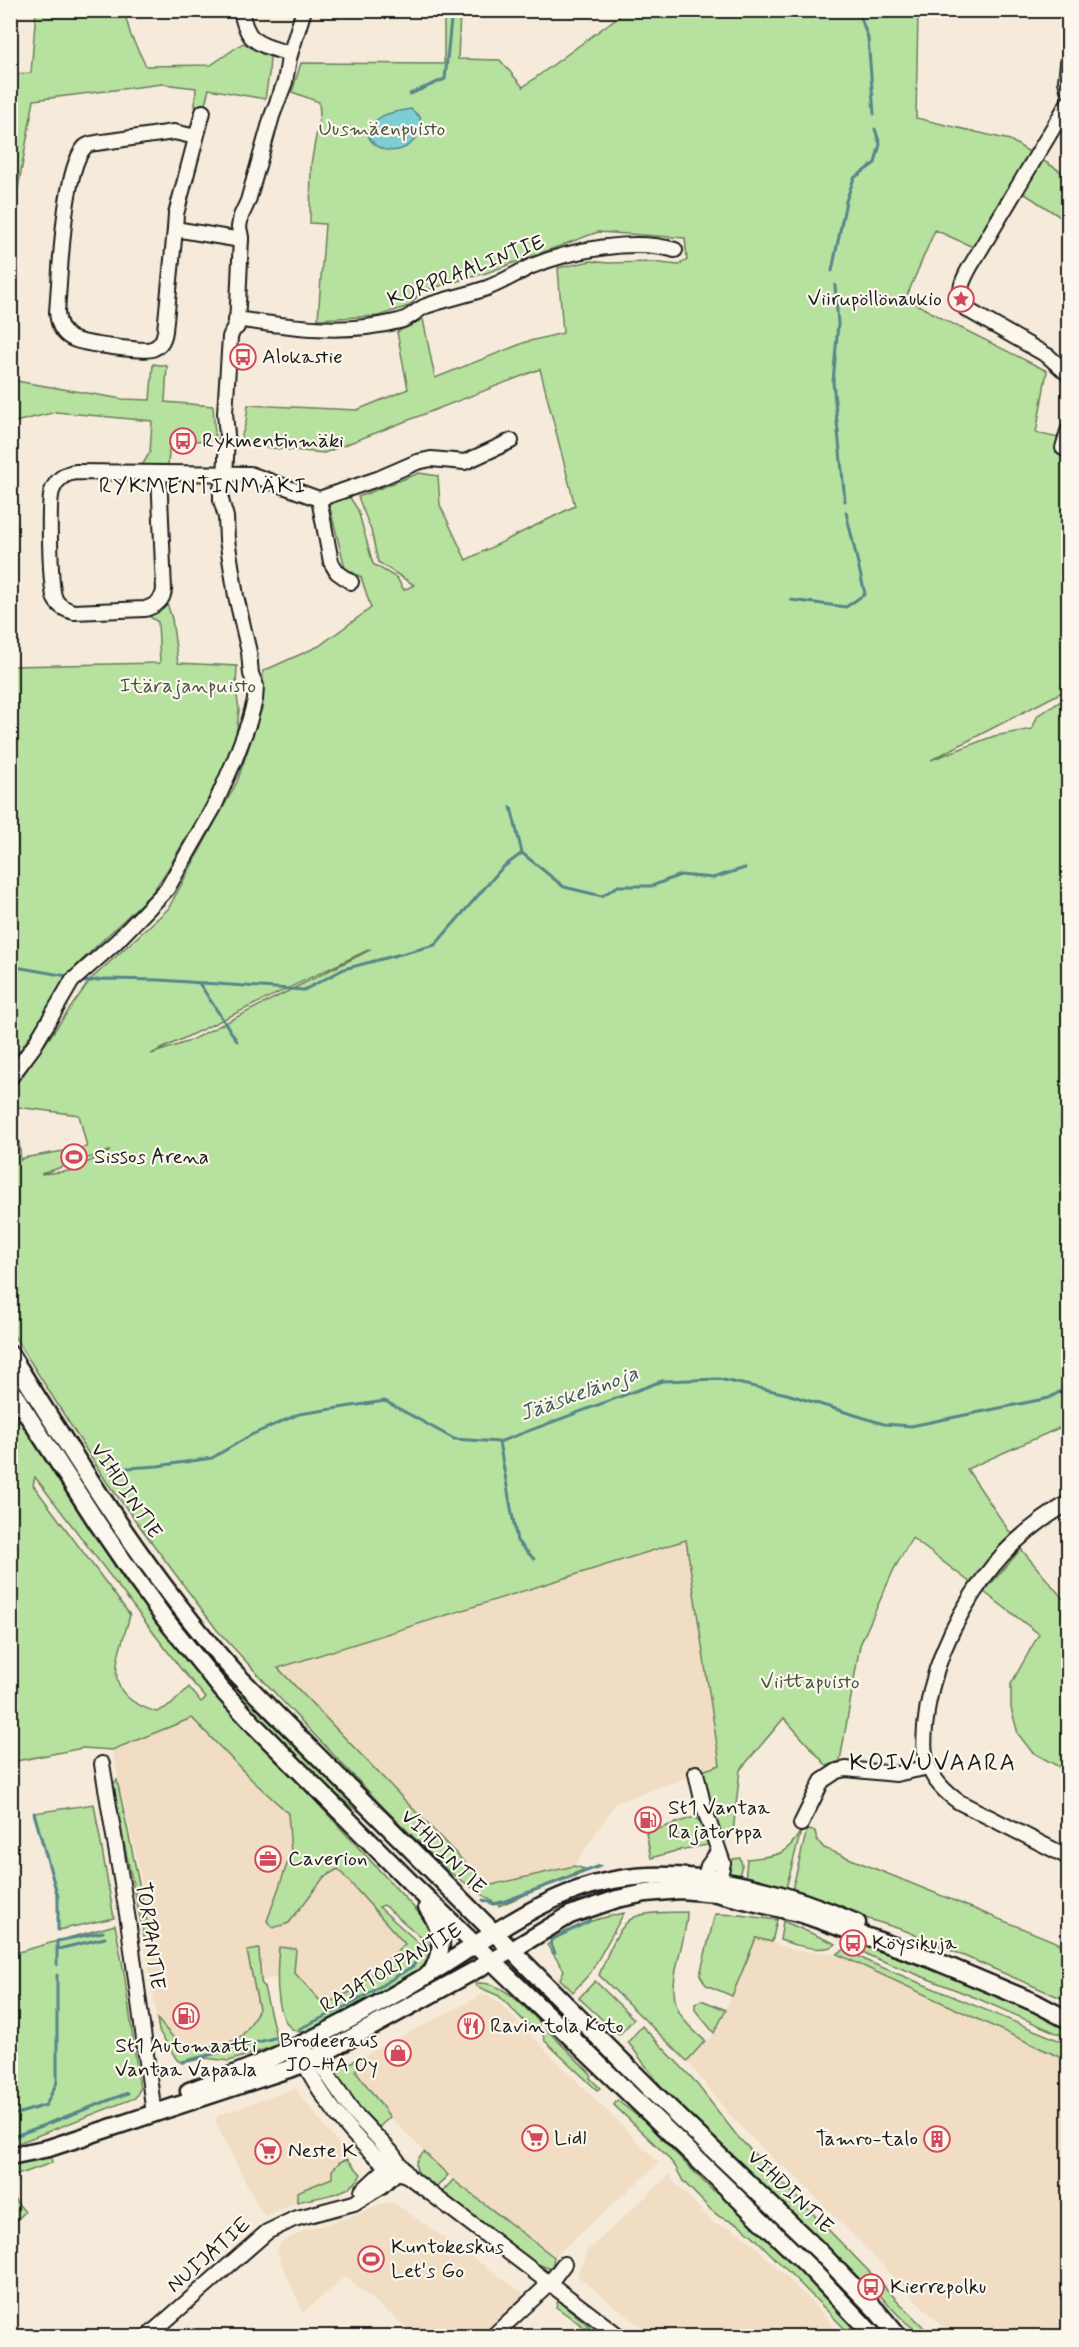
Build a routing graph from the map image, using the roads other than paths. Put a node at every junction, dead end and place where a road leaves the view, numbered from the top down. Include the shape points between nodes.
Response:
1 (241, 10) edge
2 (304, 10) edge
3 (290, 56) junction
4 (1068, 63) edge
5 (1068, 89) edge
6 (1068, 103) edge
7 (203, 112) dead end
8 (196, 137) junction
9 (175, 229) junction
10 (241, 239) junction
11 (675, 250) dead end
12 (236, 321) junction
13 (1048, 356) junction
14 (1068, 363) edge
15 (1068, 374) edge
16 (1068, 431) edge
17 (511, 441) dead end
18 (1063, 448) dead end
19 (159, 473) junction
20 (225, 476) junction
21 (319, 499) junction
22 (351, 582) dead end
23 (10, 1078) edge
24 (10, 1354) edge
25 (10, 1388) edge
26 (1068, 1503) edge
27 (102, 1764) dead end
28 (929, 1767) junction
29 (696, 1773) dead end
30 (801, 1824) dead end
31 (1068, 1857) edge
32 (412, 1884) junction
33 (710, 1886) junction
34 (494, 1934) junction
35 (475, 1946) junction
36 (512, 1950) junction
37 (490, 1962) junction
38 (431, 1973) junction
39 (1036, 2003) junction
40 (1068, 2012) edge
41 (1068, 2020) edge
42 (298, 2048) junction
43 (310, 2061) junction
44 (153, 2108) junction
45 (10, 2155) edge
46 (398, 2168) junction
47 (564, 2264) dead end
48 (549, 2284) junction
49 (156, 2334) edge
50 (493, 2337) edge
51 (619, 2337) edge
52 (874, 2337) edge
53 (898, 2337) edge

1 - 3 street via 250,38
2 - 3 street
3 - 10 street via 278,80 272,116 239,223
4 - 5 street
6 - 13 street via 960,290 966,309
7 - 8 street
8 - 9 street
8 - 9 street via 174,132 96,142 83,149 67,200 57,312 62,329 74,339 145,350 164,340
9 - 10 street
10 - 12 street
11 - 12 street, KORPRAALINTIE via 636,246 579,252 419,309 408,319 364,327 326,329
12 - 20 street via 239,333 234,413 227,435
13 - 14 street
13 - 15 street
16 - 18 street
17 - 21 street via 465,462 440,466 431,459 417,462
19 - 19 street via 162,599 145,609 66,609 56,601 52,586 50,502 54,486 63,476 76,472
19 - 20 street
20 - 21 street via 250,474
20 - 23 street via 231,569 256,694 236,759 214,807 167,889 72,981
21 - 22 street via 331,562
24 - 34 main road, VIHDINTIE via 139,1553 210,1645
25 - 32 main road, VIHDINTIE via 102,1530 197,1660 257,1728
26 - 28 street via 1024,1535 997,1562 974,1593 948,1641 936,1666 926,1715 924,1740
27 - 44 street, TORPANTIE
28 - 30 street via 901,1773 837,1771 822,1781
28 - 31 street via 942,1788 958,1802
29 - 33 street via 723,1863
32 - 35 main road, VIHDINTIE
32 - 38 main road via 434,1917 441,1936 441,1951
33 - 34 main road, RAJATORPANTIE via 633,1878 592,1885 530,1911
33 - 36 main road, RAJATORPANTIE via 617,1899 570,1915
33 - 39 main road, RAJATORPANTIE via 806,1903
34 - 35 main road, RAJATORPANTIE
34 - 36 main road, VIHDINTIE
35 - 37 main road, VIHDINTIE
35 - 38 main road, RAJATORPANTIE
36 - 37 main road, RAJATORPANTIE
36 - 53 main road, VIHDINTIE via 818,2250
37 - 43 main road, RAJATORPANTIE
37 - 52 main road, VIHDINTIE via 807,2265
38 - 42 main road, RAJATORPANTIE
39 - 40 main road, RAJATORPANTIE
39 - 41 main road, RAJATORPANTIE
42 - 43 street
42 - 44 main road, RAJATORPANTIE
43 - 44 main road, RAJATORPANTIE
43 - 46 street via 340,2118
44 - 45 main road, RAJATORPANTIE via 49,2148
46 - 48 street
46 - 49 street, NUIJATIE via 382,2186 354,2203 294,2219 267,2232
47 - 48 street
48 - 50 street
48 - 51 street

